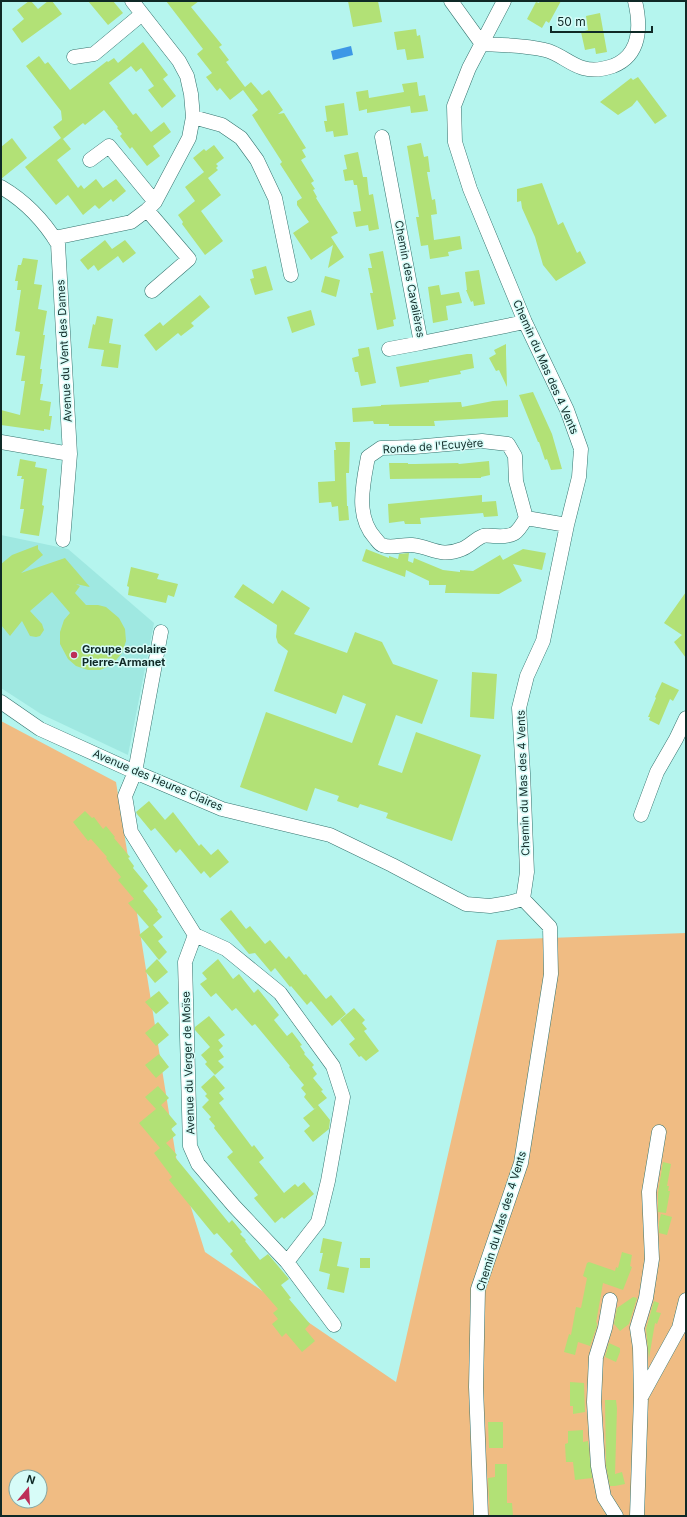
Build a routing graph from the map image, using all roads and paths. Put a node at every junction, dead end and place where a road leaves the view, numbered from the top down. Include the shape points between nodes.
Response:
1 (132, 1) edge
2 (451, 1) edge
3 (504, 1) edge
4 (635, 1) edge
5 (142, 14) junction
6 (482, 44) junction
7 (74, 56) dead end
8 (193, 117) junction
9 (382, 137) dead end
10 (90, 160) dead end
11 (1, 187) edge
12 (151, 206) junction
13 (54, 238) junction
14 (291, 275) dead end
15 (152, 292) dead end
16 (525, 322) junction
17 (421, 343) junction
18 (389, 349) dead end
19 (1, 442) edge
20 (70, 454) junction
21 (526, 518) junction
22 (566, 525) junction
23 (63, 540) dead end
24 (161, 632) dead end
25 (1, 702) edge
26 (686, 718) edge
27 (136, 772) junction
28 (641, 815) dead end
29 (523, 898) junction
30 (195, 935) junction
31 (659, 1132) dead end
32 (287, 1262) junction
33 (610, 1300) dead end
34 (686, 1300) edge
35 (334, 1325) dead end
36 (641, 1397) junction
37 (481, 1516) edge
38 (616, 1516) edge
39 (637, 1516) edge

1 - 5 street
2 - 6 street
3 - 6 street, Chemin du Mas des 4 Vents
4 - 6 street via 638,35 634,50 622,62 604,69 585,68 569,62 553,51 530,46
5 - 7 street via 94,54
5 - 8 street via 179,61 187,76
6 - 16 street, Chemin du Mas des 4 Vents via 454,106 455,142 470,189
8 - 12 street via 189,138
8 - 14 street via 222,125 242,138 257,160 275,198
9 - 17 street, Chemin des Cavalières
10 - 12 street via 109,146
11 - 13 street, Avenue du Vent des Dames via 14,195 46,224
12 - 13 street via 131,222
12 - 15 street via 189,259
13 - 20 street, Avenue du Vent des Dames via 58,244
16 - 17 street, Chemin des Cavalières
16 - 22 street, Chemin du Mas des 4 Vents via 567,410 582,449 579,477
17 - 18 street
19 - 20 street
20 - 23 street, Avenue du Vent des Dames
21 - 21 street, Ronde de l'Ecuyère via 516,481 515,456 508,444 482,441 381,448 368,457 363,484 362,514 370,532 381,545 409,545 450,553 463,549 484,536 507,536 518,532
21 - 22 street
22 - 29 street, Chemin du Mas des 4 Vents via 543,641 528,676 519,708 527,872
24 - 27 street
25 - 27 street, Avenue des Heures Claires via 40,728
26 - 28 street via 657,772
27 - 29 street, Avenue des Heures Claires via 222,809 330,835 466,904 490,906
27 - 30 street via 125,796 131,832
29 - 37 street, Chemin du Mas des 4 Vents via 550,927 551,974 521,1163 478,1289 476,1388
30 - 32 street, Avenue du Verger de Moïse via 185,962 190,1146 198,1164
30 - 32 street via 226,949 280,993 332,1066 343,1097 318,1222
31 - 36 street via 650,1192 652,1259 646,1298 637,1328
32 - 35 street, Avenue du Verger de Moïse
33 - 38 street via 596,1357 594,1402 598,1466 604,1497
34 - 36 street via 679,1328
36 - 39 street

